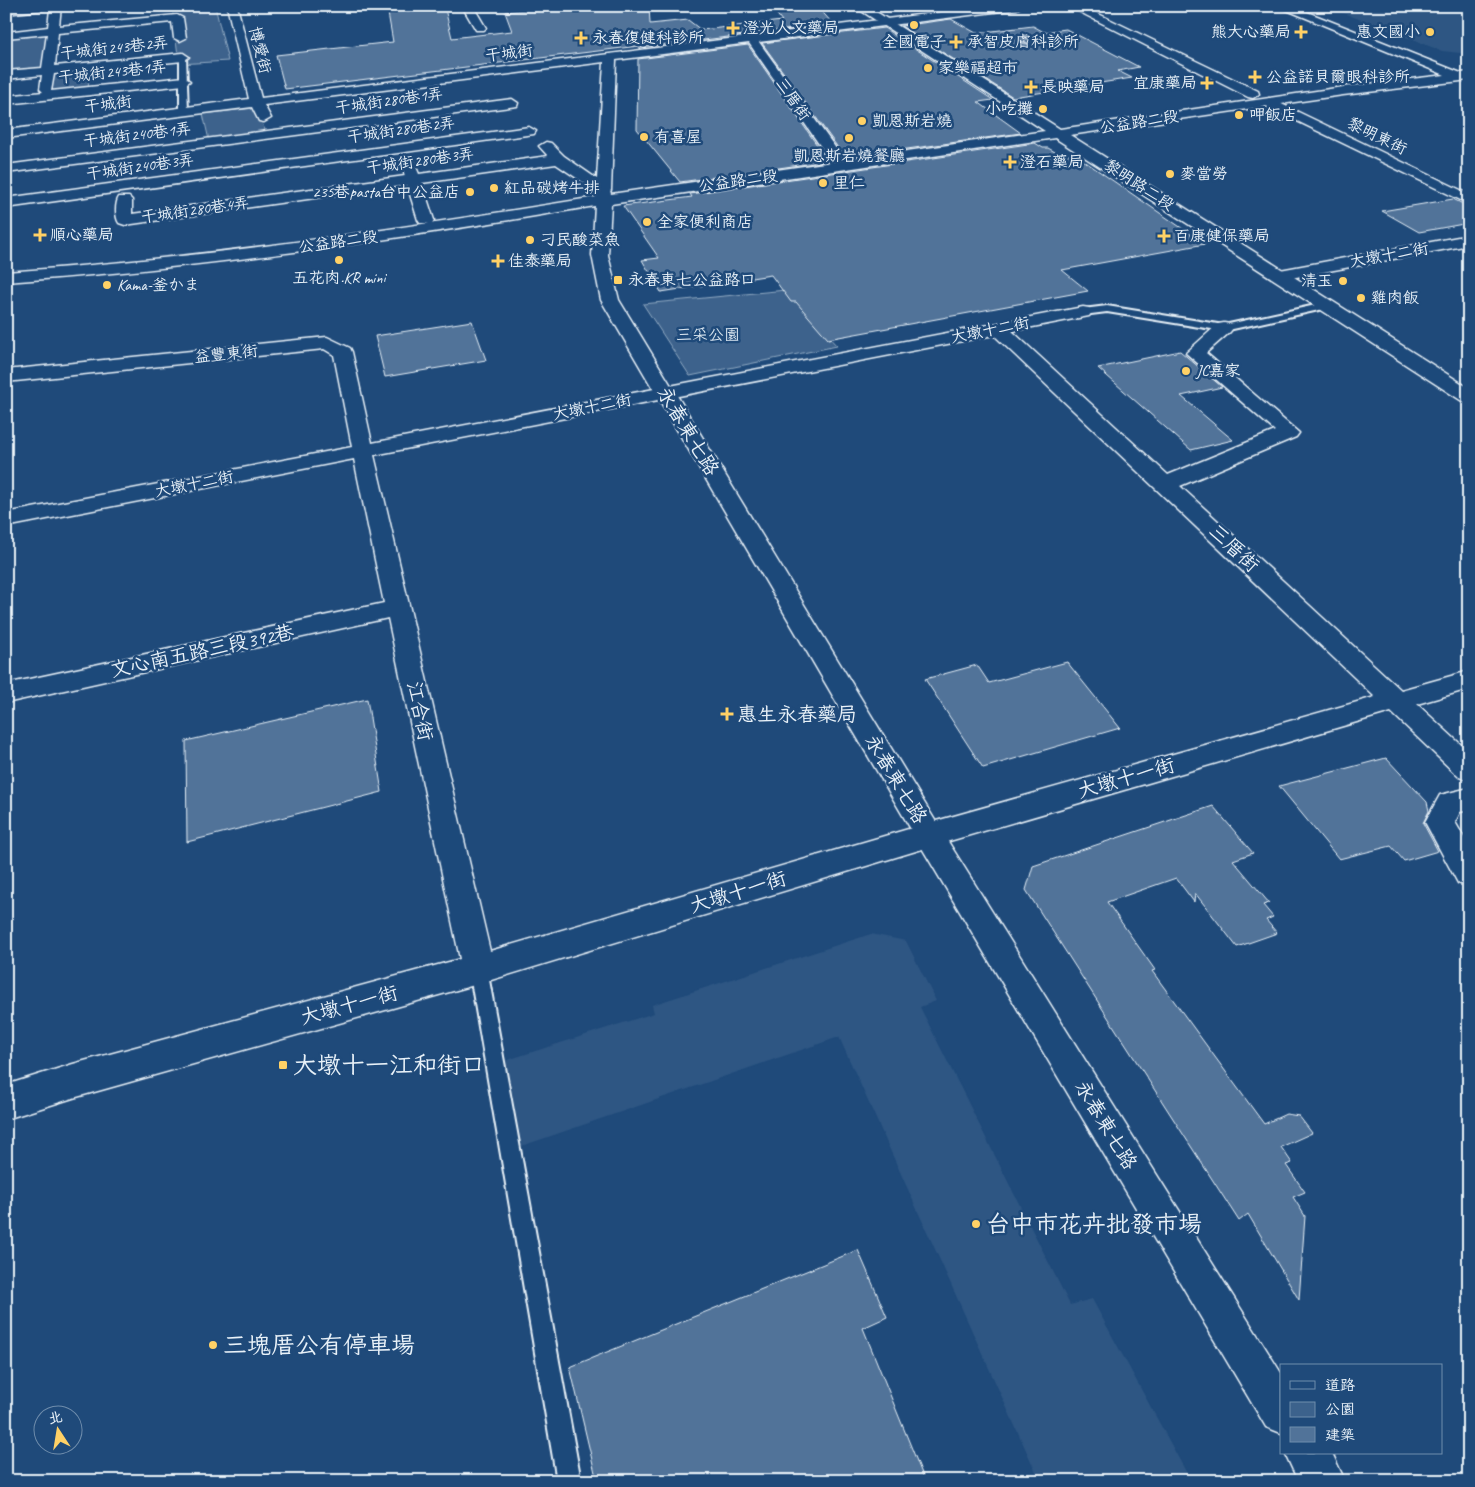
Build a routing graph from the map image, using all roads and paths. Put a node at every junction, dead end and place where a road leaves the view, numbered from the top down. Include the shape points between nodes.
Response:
1 (54, 6) edge
2 (232, 6) edge
3 (467, 6) edge
4 (1013, 6) edge
5 (1017, 6) edge
6 (1073, 6) edge
7 (1282, 6) edge
8 (1310, 6) edge
9 (862, 8) edge
10 (6, 11) edge
11 (885, 23) junction
12 (480, 28) dead end
13 (52, 30) junction
14 (6, 35) edge
15 (177, 37) dead end
16 (752, 40) junction
17 (183, 57) joint
18 (610, 58) junction
19 (1440, 69) junction
20 (48, 71) junction
21 (1467, 72) edge
22 (492, 73) junction
23 (6, 75) edge
24 (184, 81) junction
25 (1252, 94) junction
26 (6, 100) edge
27 (256, 102) junction
28 (1269, 102) junction
29 (512, 103) junction
30 (44, 105) junction
31 (184, 111) junction
32 (41, 130) junction
33 (529, 130) junction
34 (1054, 130) junction
35 (6, 134) edge
36 (273, 141) junction
37 (403, 148) junction
38 (207, 157) dead end
39 (835, 157) junction
40 (559, 160) junction
41 (6, 169) edge
42 (413, 180) junction
43 (282, 182) junction
44 (125, 193) junction
45 (604, 195) junction
46 (1469, 200) edge
47 (6, 203) edge
48 (426, 220) junction
49 (1469, 240) edge
50 (6, 266) edge
51 (1280, 275) junction
52 (6, 277) edge
53 (1325, 306) junction
54 (1083, 312) joint
55 (998, 328) junction
56 (1224, 328) junction
57 (6, 376) edge
58 (664, 392) junction
59 (1469, 397) edge
60 (363, 452) junction
61 (1166, 484) junction
62 (6, 520) edge
63 (398, 608) junction
64 (1469, 680) edge
65 (6, 694) edge
66 (1396, 701) junction
67 (1469, 769) edge
68 (1469, 799) edge
69 (929, 835) junction
70 (1469, 874) edge
71 (478, 970) junction
72 (6, 1102) edge
73 (1280, 1410) edge
74 (1308, 1454) edge
75 (568, 1481) edge
76 (1323, 1481) edge

1 - 10 street
1 - 13 street
2 - 27 street, 博愛街
3 - 12 street
4 - 9 street
5 - 11 street, 干城街
6 - 25 street
7 - 19 street
8 - 21 street
9 - 11 street, 黎明路二段
11 - 16 street, 干城街
11 - 34 street, 黎明路二段
13 - 14 street
13 - 15 street via 177,18
13 - 20 street via 56,48
16 - 18 street, 干城街
16 - 39 street, 三厝街
17 - 20 street, 干城街243巷2弄
17 - 24 lane
18 - 22 street, 干城街
18 - 45 street, 永春東七路
19 - 21 street
19 - 25 street, 公益路二段
20 - 23 street, 干城街243巷2弄
20 - 30 street
21 - 28 street, 公益路二段
22 - 27 street, 干城街
22 - 29 street
24 - 30 street, 干城街243巷1弄
24 - 31 lane
25 - 34 street, 公益路二段
26 - 30 street, 干城街243巷1弄
27 - 31 street, 干城街
27 - 36 street, 博愛街
28 - 34 street, 公益路二段
28 - 46 street, 黎明東街
29 - 33 street
29 - 36 street, 干城街280巷1弄
30 - 32 street
31 - 32 street, 干城街
32 - 35 street, 干城街
33 - 37 street, 干城街280巷2弄
33 - 40 street
34 - 39 street, 公益路二段
34 - 45 street, 公益路二段
34 - 51 street, 黎明路二段
36 - 38 street
36 - 41 street, 干城街240巷1弄
36 - 43 street, 博愛街
37 - 42 street
37 - 43 street, 干城街280巷2弄
39 - 45 street, 公益路二段
40 - 42 street, 干城街280巷3弄
40 - 45 street
42 - 43 street, 干城街280巷3弄
42 - 48 street
43 - 44 street, 干城街240巷3弄
43 - 44 street, 干城街280巷4弄 via 125,220
44 - 47 street, 干城街240巷3弄
45 - 48 street, 公益路二段
45 - 52 street, 公益路二段 via 449,226 292,248
45 - 58 street, 永春東七路 via 600,255 610,300
48 - 50 street, 公益路二段 via 91,261
49 - 51 street, 大墩十二街
51 - 53 street, 黎明路二段
53 - 56 lane, 大墩十二街
53 - 59 street, 黎明路二段
54 - 55 street, 大墩十二街
54 - 56 lane, 大墩十二街 via 1107,309
55 - 58 street, 大墩十二街
55 - 61 street, 三厝街
56 - 61 street via 1195,353 1289,433
57 - 60 street, 益豐東街 via 327,343 343,352
58 - 60 street, 大墩十二街
58 - 69 street, 永春東七路
60 - 62 street, 大墩十二街
60 - 63 street, 江合街
61 - 66 street, 三厝街
63 - 65 street, 文心南五路三段392巷
63 - 71 street, 江合街
64 - 66 street, 大墩十一街
66 - 67 street, 三厝街
66 - 69 street, 大墩十一街
68 - 70 street via 1450,804 1440,822
69 - 71 street, 大墩十一街
69 - 73 street, 永春東七路
71 - 72 street, 大墩十一街
71 - 75 lane
74 - 76 street

